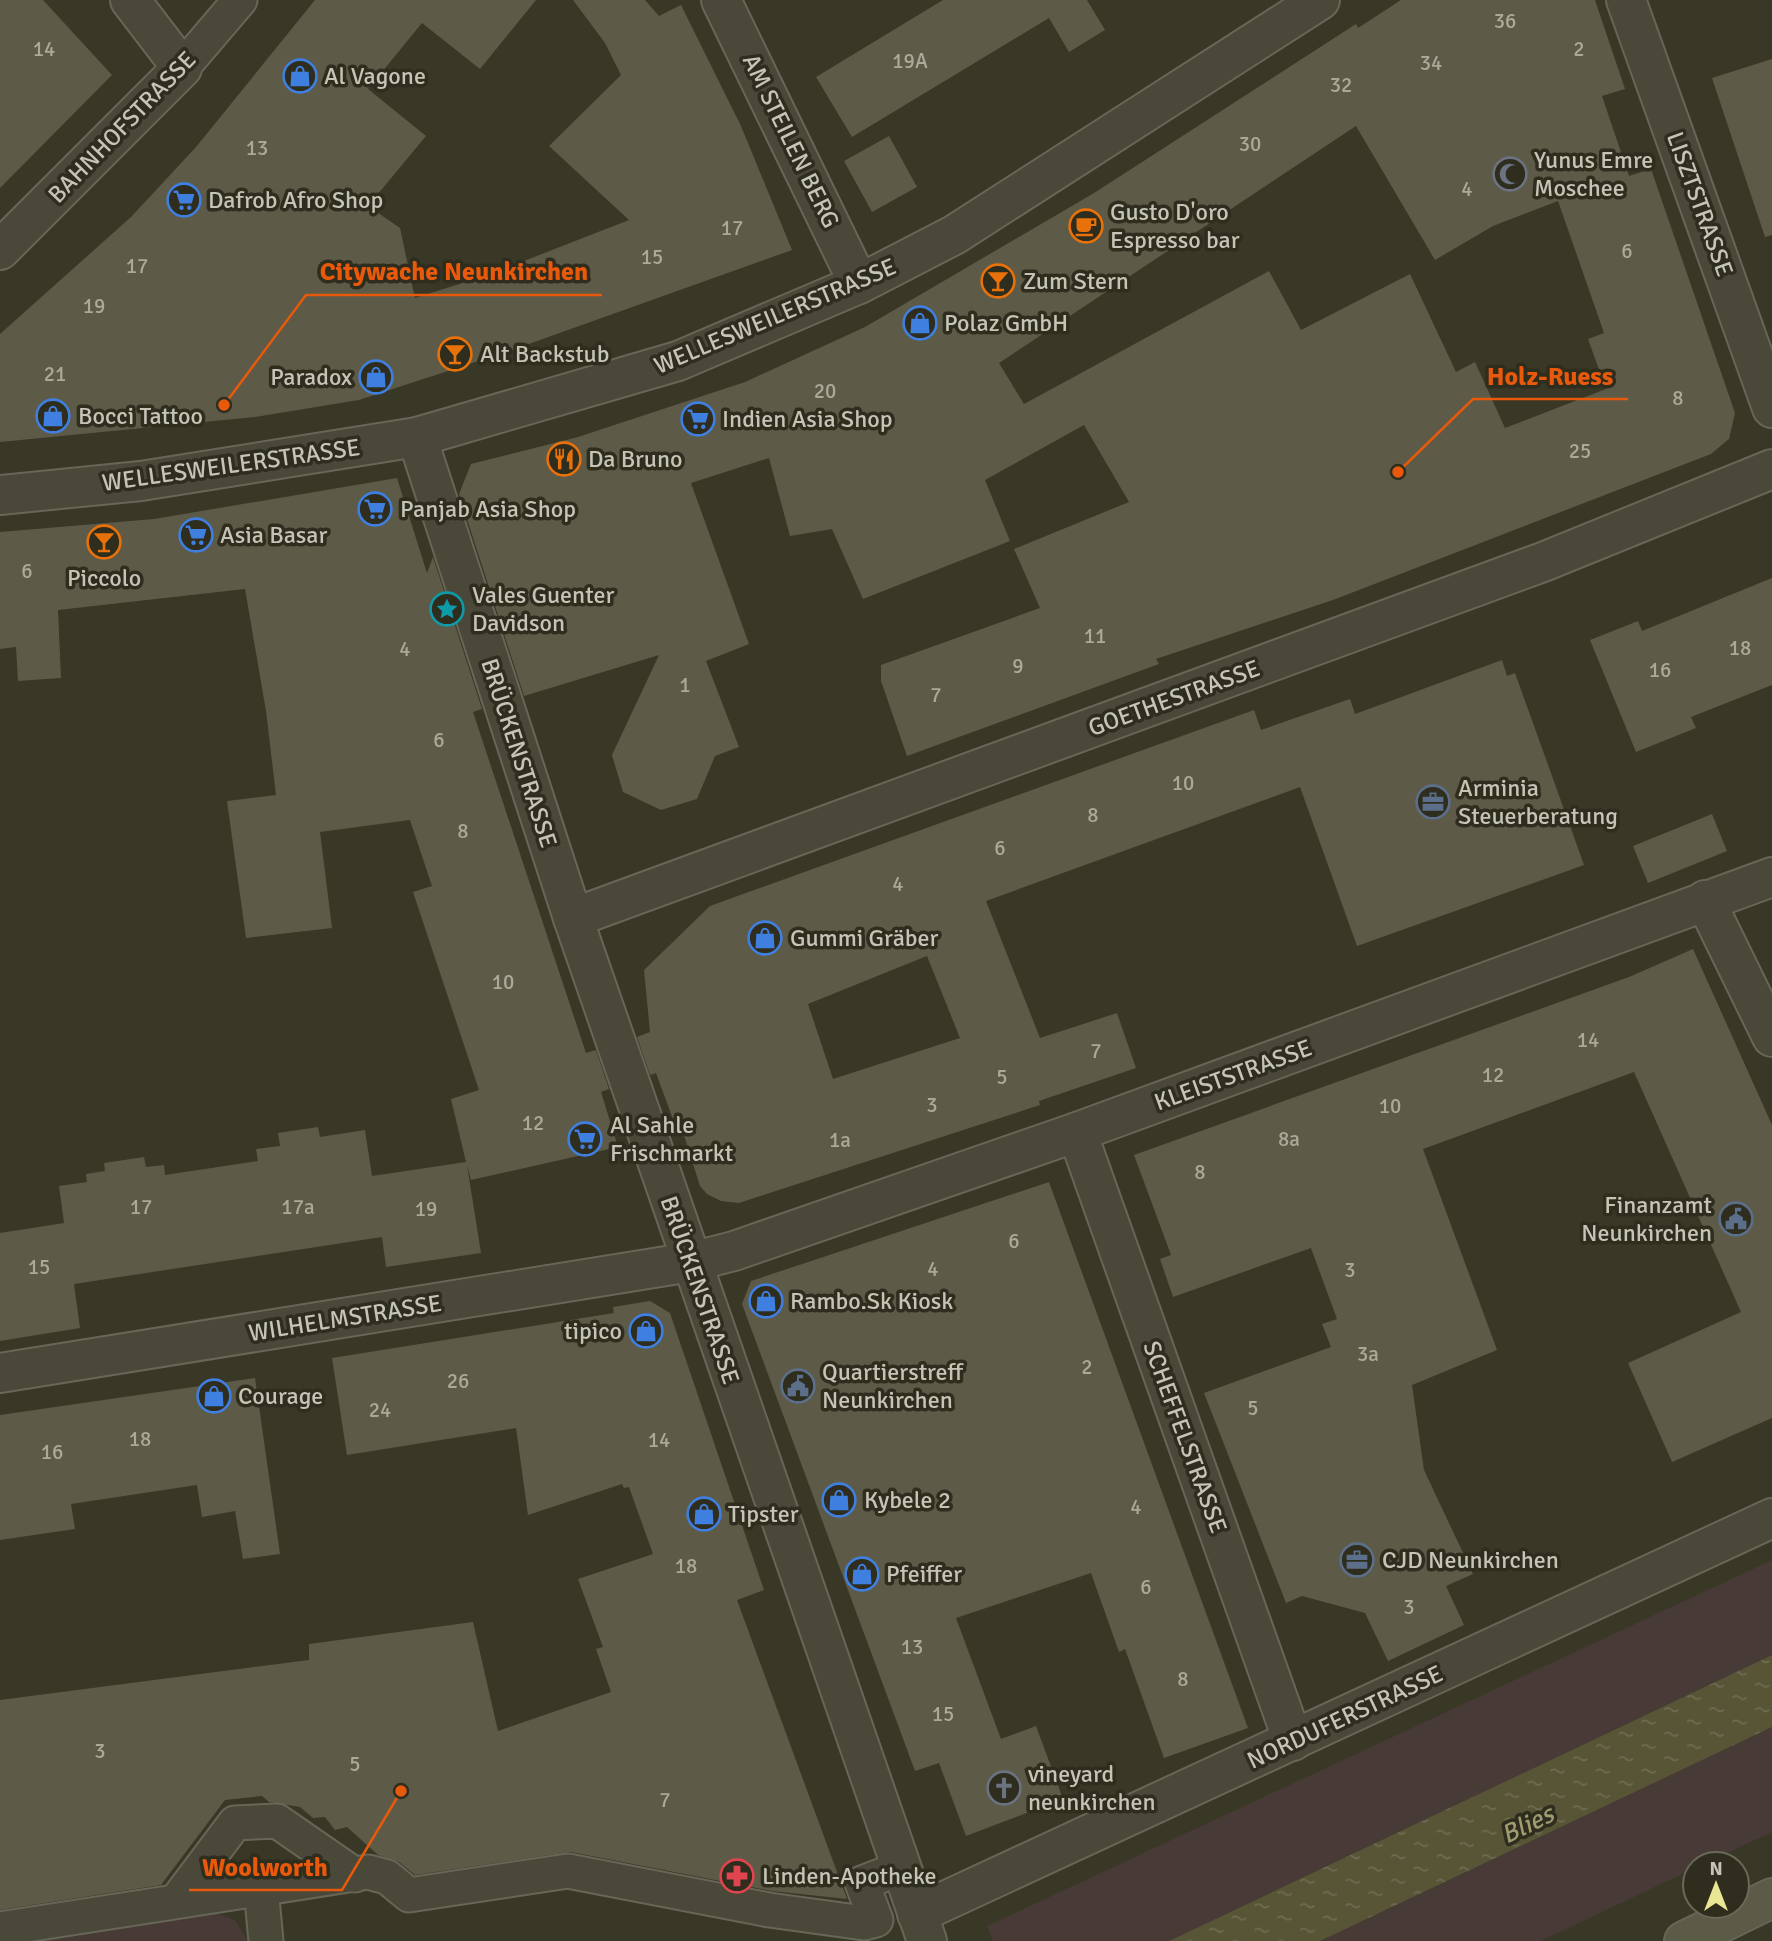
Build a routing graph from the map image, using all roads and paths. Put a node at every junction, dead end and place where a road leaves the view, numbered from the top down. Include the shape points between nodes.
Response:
1 (130, 0) edge
2 (240, 0) edge
3 (721, 0) edge
4 (1320, 0) edge
5 (1626, 0) edge
6 (182, 68) junction
7 (0, 250) edge
8 (859, 284) junction
9 (1772, 408) edge
10 (417, 437) junction
11 (1772, 469) edge
12 (0, 495) edge
13 (1772, 877) edge
14 (1705, 900) junction
15 (573, 918) junction
16 (1772, 1037) edge
17 (1077, 1132) junction
18 (691, 1262) junction
19 (0, 1373) edge
20 (1772, 1518) edge
21 (1293, 1741) junction
22 (901, 1868) junction
23 (347, 1881) junction
24 (261, 1888) junction
25 (1772, 1898) edge
26 (177, 1900) junction
27 (922, 1928) edge
28 (0, 1929) edge
29 (266, 1939) edge
30 (1684, 1941) edge

1 - 6 street
2 - 6 street, BAHNHOFSTRASSE
3 - 8 street, AM STEILEN BERG
4 - 8 street, WELLESWEILERSTRASSE via 954,235
5 - 9 street, LISZTSTRASSE
6 - 7 street, BAHNHOFSTRASSE
8 - 10 street, WELLESWEILERSTRASSE via 678,362
10 - 12 street, WELLESWEILERSTRASSE via 141,481
10 - 15 street, BRÜCKENSTRASSE
11 - 15 street, GOETHESTRASSE via 1543,562
13 - 14 street, KLEISTSTRASSE
14 - 16 street
14 - 17 street, KLEISTSTRASSE
15 - 18 street, BRÜCKENSTRASSE
17 - 18 street, KLEISTSTRASSE
17 - 21 street, SCHEFFELSTRASSE
18 - 19 street, WILHELMSTRASSE
18 - 22 street, BRÜCKENSTRASSE
20 - 21 street, NORDUFERSTRASSE
21 - 27 street, NORDUFERSTRASSE
22 - 23 street via 862,1884 876,1920 864,1923 769,1910 568,1871 409,1895 387,1877 368,1872
22 - 27 street, BRÜCKENSTRASSE
23 - 24 street
23 - 26 street via 297,1843 277,1821 235,1823 223,1853
24 - 26 street
24 - 29 street
25 - 30 main road
26 - 28 street

